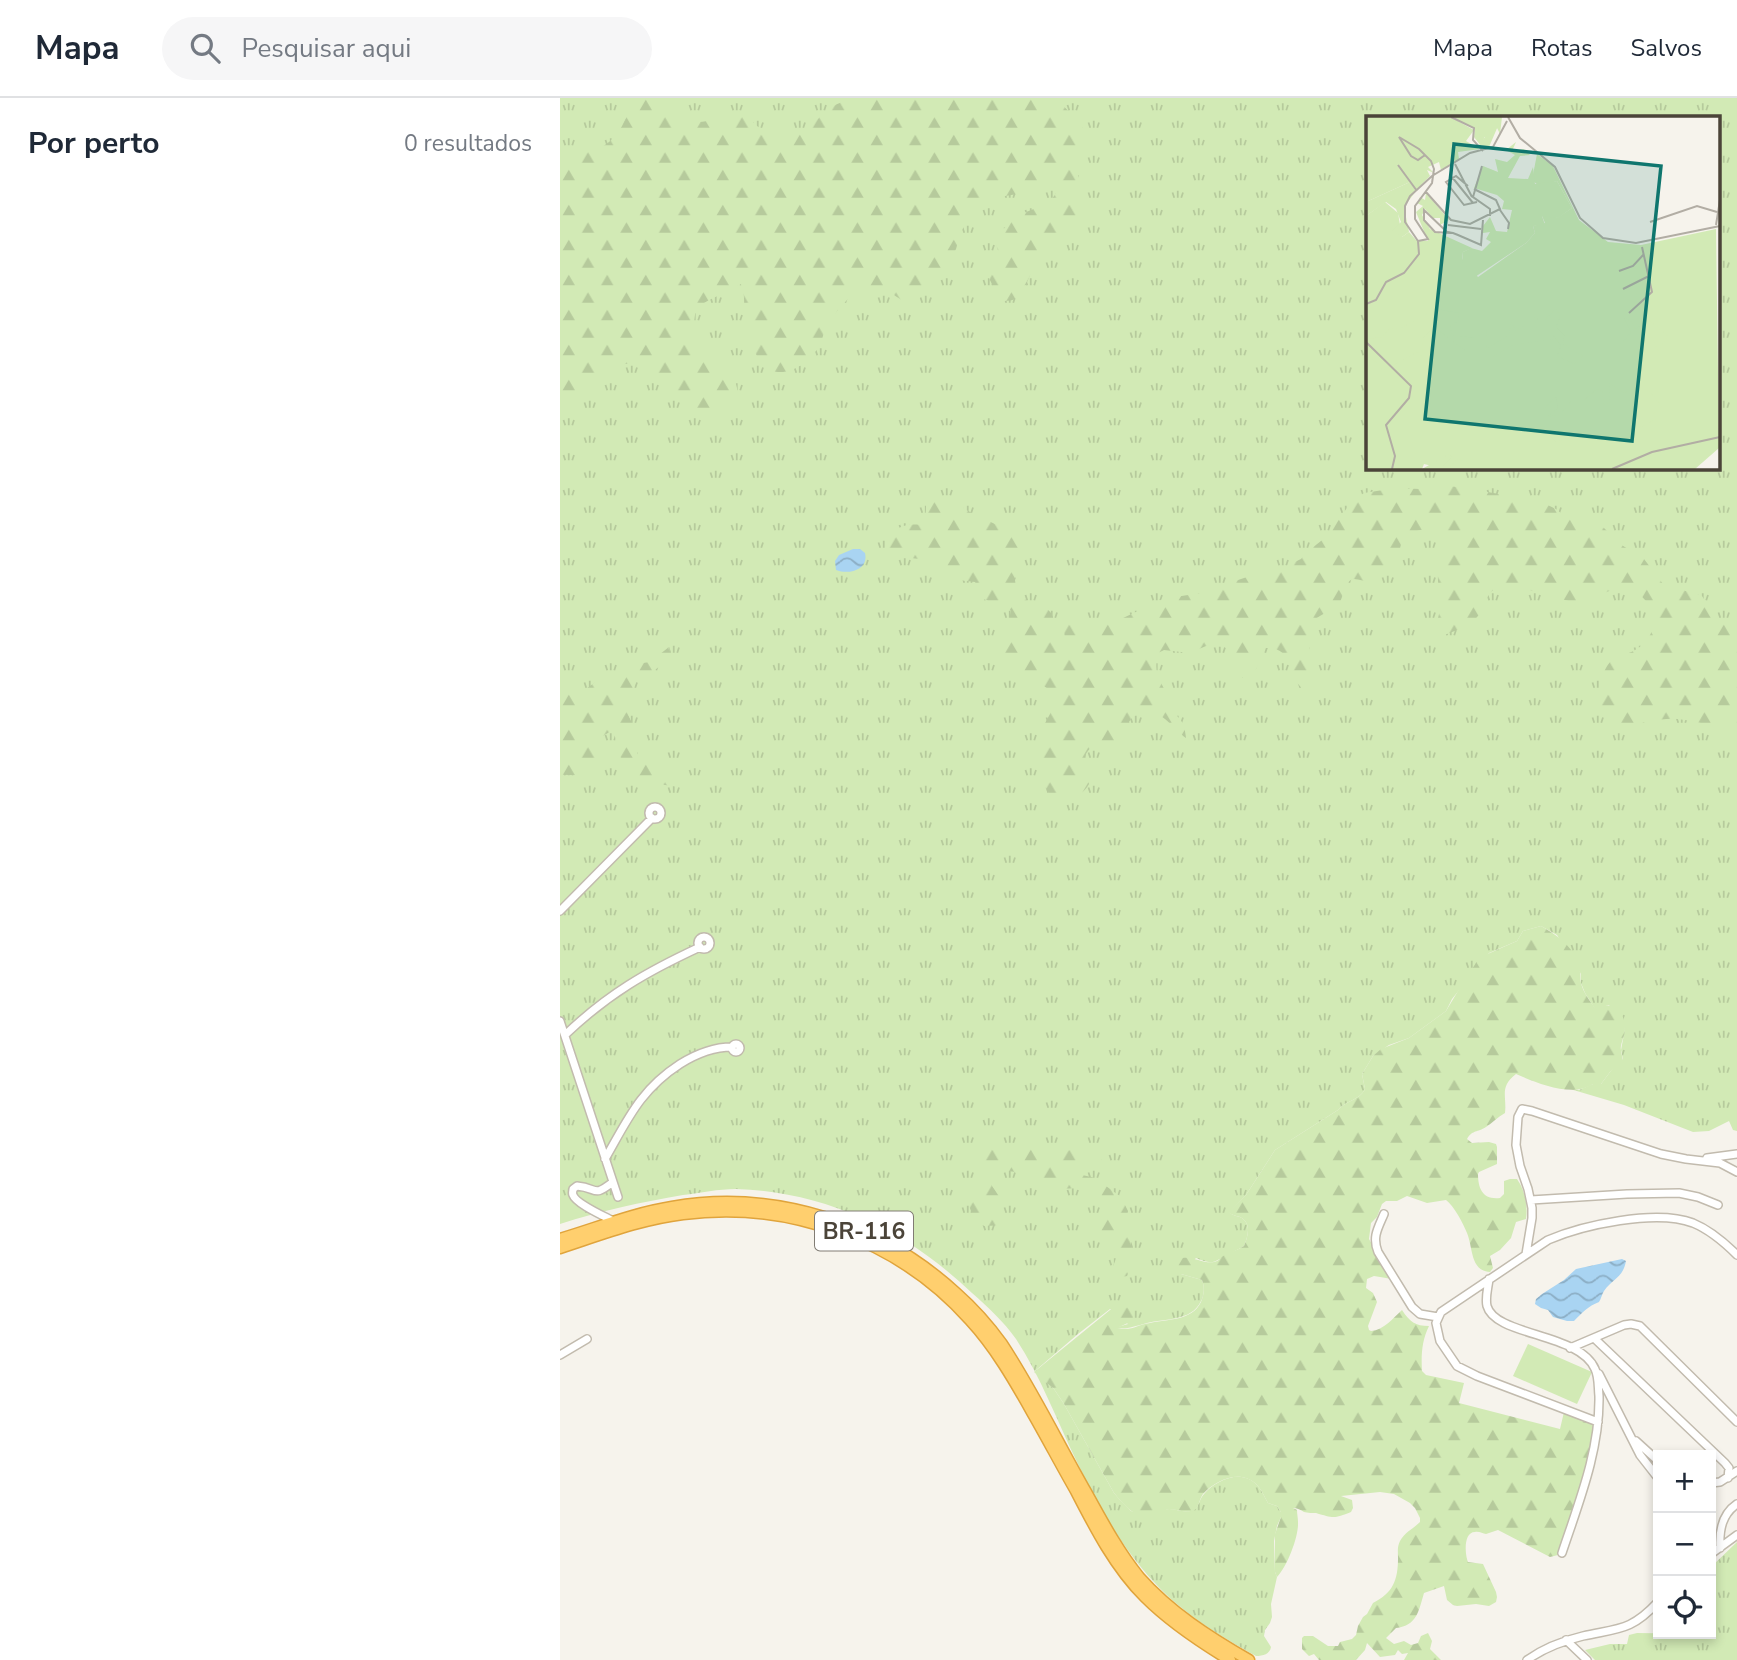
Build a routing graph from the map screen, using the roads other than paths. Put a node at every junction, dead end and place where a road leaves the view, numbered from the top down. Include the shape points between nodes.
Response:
1 (652, 818) dead end
2 (560, 911) edge
3 (700, 947) dead end
4 (560, 1021) edge
5 (565, 1035) junction
6 (732, 1047) dead end
7 (1737, 1154) edge
8 (605, 1158) junction
9 (1697, 1160) junction
10 (1737, 1172) edge
11 (613, 1182) junction
12 (618, 1197) dead end
13 (1531, 1200) junction
14 (1718, 1205) dead end
15 (1384, 1214) dead end
16 (615, 1222) junction
17 (560, 1239) edge
18 (560, 1248) edge
19 (1526, 1255) junction
20 (1737, 1255) edge
21 (1489, 1279) junction
22 (1438, 1317) junction
23 (587, 1339) dead end
24 (1595, 1339) junction
25 (1570, 1348) junction
26 (560, 1355) edge
27 (1595, 1367) junction
28 (1598, 1422) junction
29 (1737, 1422) edge
30 (1628, 1433) junction
31 (1653, 1456) edge
32 (1064, 1462) junction
33 (1653, 1472) edge
34 (1733, 1474) edge
35 (1716, 1482) edge
36 (1087, 1504) junction
37 (1737, 1504) edge
38 (1737, 1535) edge
39 (1716, 1542) edge
40 (1716, 1549) edge
41 (1562, 1553) dead end
42 (1653, 1607) edge
43 (1566, 1640) junction
44 (1230, 1660) edge
45 (1249, 1660) edge
46 (1527, 1660) edge
47 (1587, 1660) edge

1 - 2 street
3 - 5 street via 623,987
4 - 5 street
5 - 8 street
6 - 8 street via 702,1052 657,1080
7 - 9 street
8 - 11 street
9 - 10 street via 1720,1163
9 - 13 street via 1661,1154 1521,1110 1516,1145
11 - 12 street
11 - 16 street via 602,1191 580,1186 572,1192
13 - 14 street via 1679,1194
13 - 19 street
15 - 22 street via 1375,1237 1378,1252 1412,1307 1420,1314
16 - 17 highway, BR-116
16 - 32 highway, BR-116 via 674,1206 737,1203 812,1213 887,1242 943,1280 1001,1343
18 - 32 highway, BR-116 via 652,1220 718,1212 773,1214 861,1240 932,1283 970,1320 1006,1367
19 - 20 street via 1548,1240 1580,1228 1657,1217 1692,1223
19 - 21 street
21 - 22 street
21 - 25 street via 1487,1307 1494,1317
22 - 28 street via 1440,1341 1457,1366
23 - 26 street
24 - 25 street
24 - 29 street via 1624,1325 1640,1326
24 - 34 street
25 - 27 street
27 - 28 street
27 - 30 street
28 - 41 street via 1586,1481
30 - 31 street
30 - 33 street
32 - 36 highway, BR-116
34 - 35 street
36 - 44 highway, BR-116 via 1116,1561 1144,1597
36 - 45 highway, BR-116 via 1154,1592 1190,1623
37 - 39 street via 1728,1511
38 - 40 street
42 - 43 street via 1629,1626
43 - 46 street
43 - 47 street

